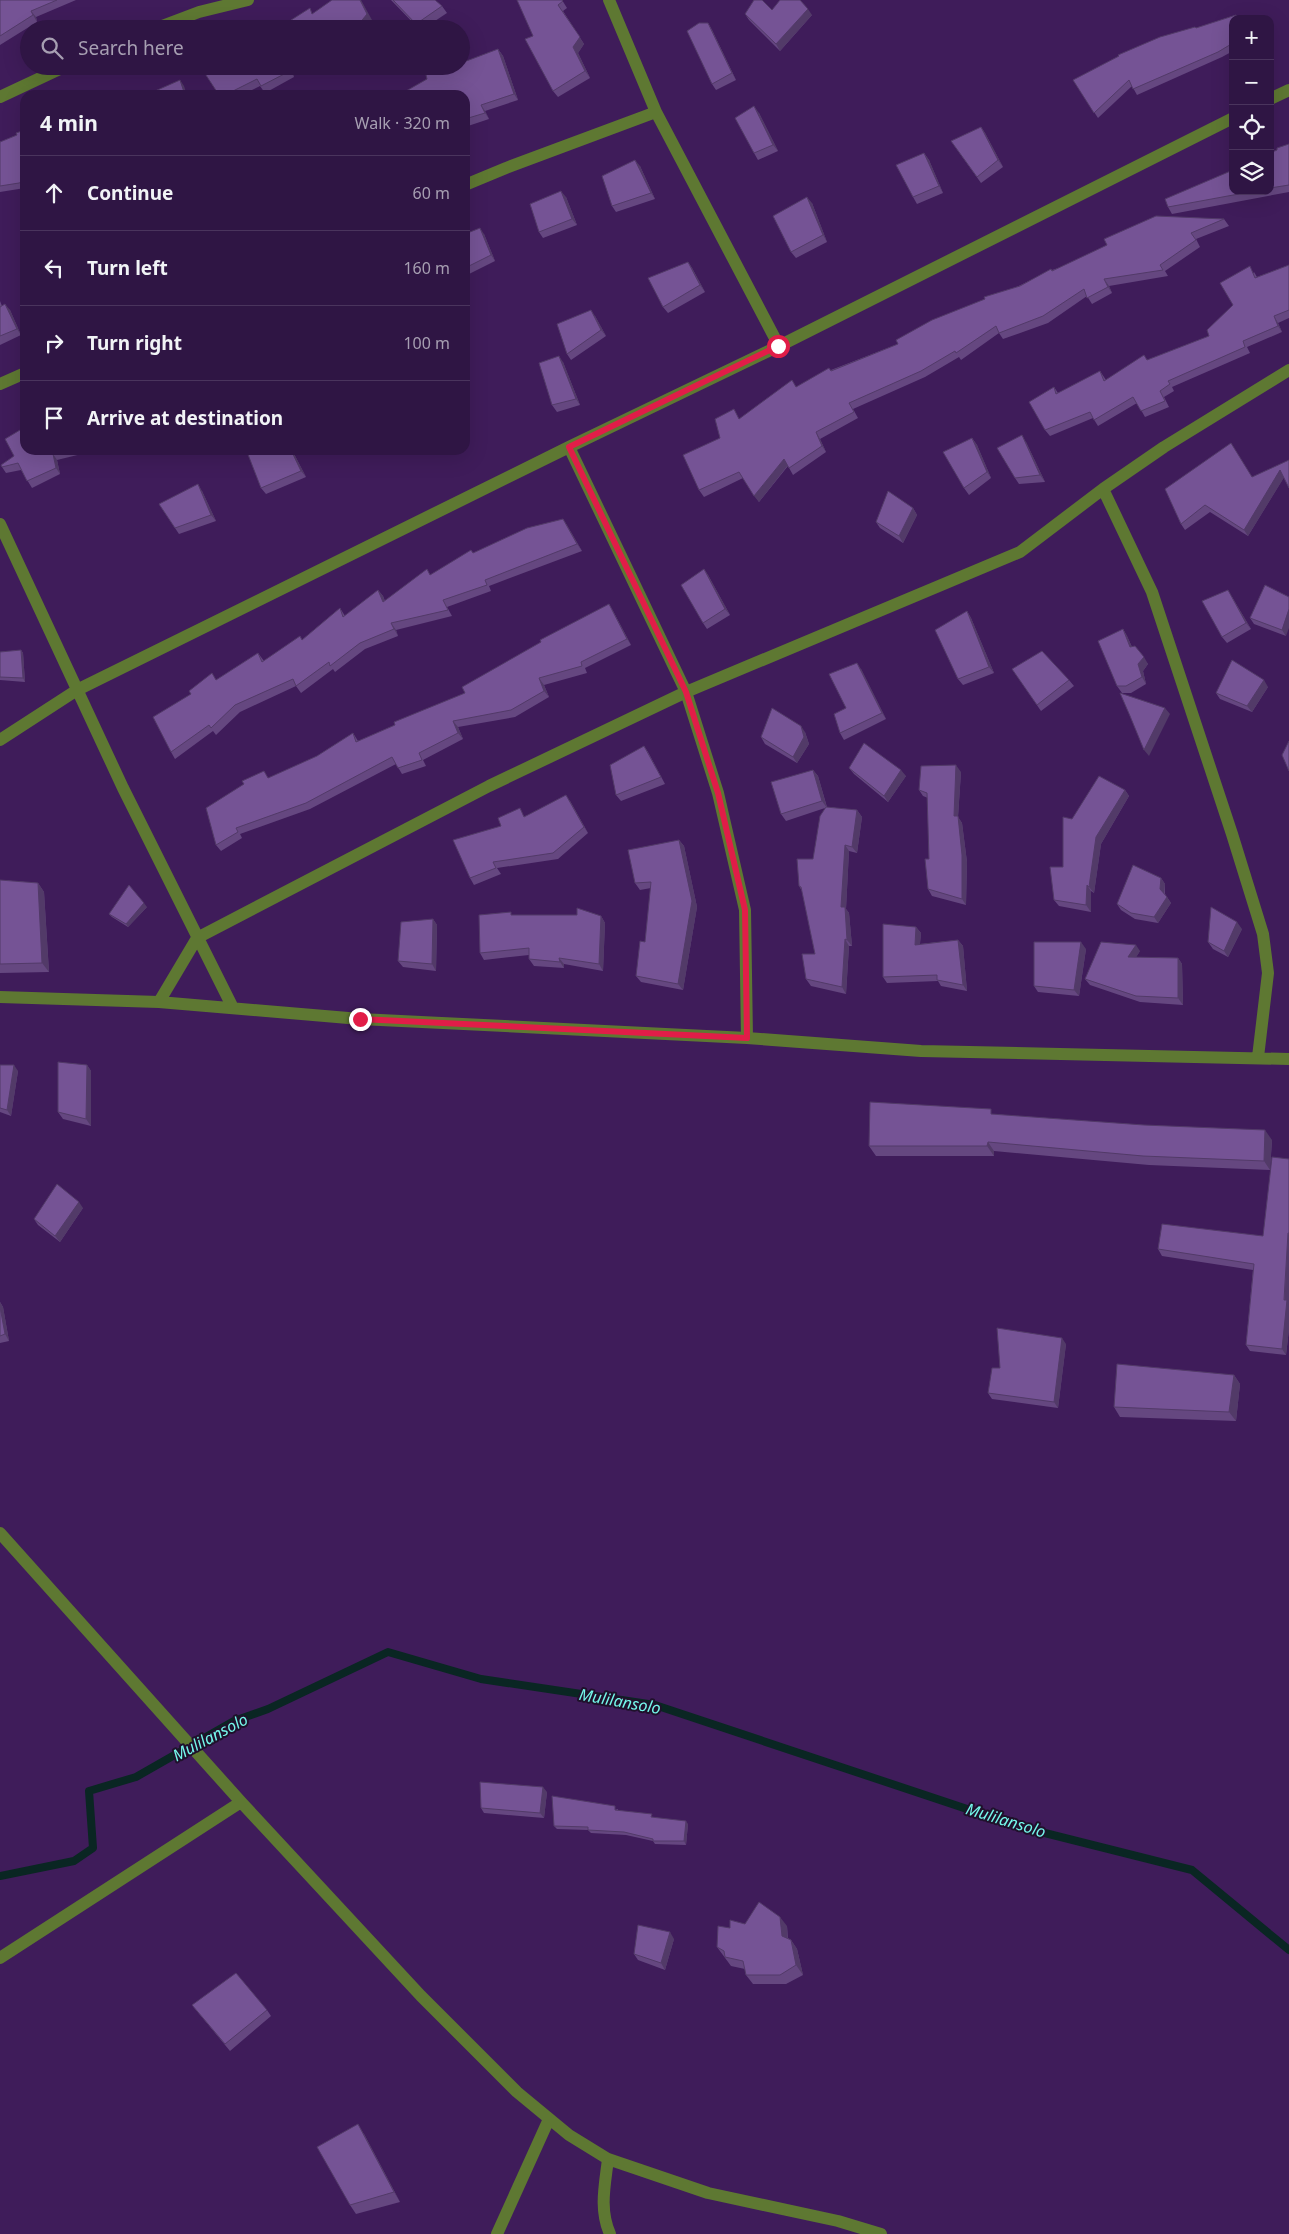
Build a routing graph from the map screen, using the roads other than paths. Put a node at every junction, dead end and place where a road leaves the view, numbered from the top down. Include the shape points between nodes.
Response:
1 (248, 0) edge
2 (610, 0) edge
3 (178, 20) edge
4 (47, 75) edge
5 (1289, 90) edge
6 (0, 97) edge
7 (1274, 98) edge
8 (656, 112) junction
9 (1229, 120) edge
10 (470, 183) edge
11 (778, 346) junction
12 (1289, 370) edge
13 (20, 375) edge
14 (0, 384) edge
15 (569, 447) junction
16 (1103, 489) junction
17 (0, 524) edge
18 (77, 690) junction
19 (686, 692) junction
20 (0, 740) edge
21 (197, 938) junction
22 (0, 997) edge
23 (159, 1002) junction
24 (232, 1006) junction
25 (747, 1038) junction
26 (1258, 1057) junction
27 (1289, 1059) edge
28 (0, 1533) edge
29 (241, 1802) junction
30 (0, 1958) edge
31 (549, 2119) junction
32 (608, 2159) junction
33 (496, 2234) edge
34 (610, 2234) edge
35 (882, 2234) edge

1 - 3 street
2 - 8 street
4 - 6 street
5 - 7 street
8 - 10 street
8 - 11 street
9 - 11 street
11 - 15 street
12 - 16 street via 1164,447
13 - 14 street
15 - 18 street
15 - 19 street
16 - 19 street via 1020,552
16 - 26 street via 1152,592 1263,934 1268,972
17 - 18 street
18 - 20 street
18 - 21 street
19 - 21 street via 490,786
19 - 25 street via 718,793 745,910
21 - 23 street
21 - 24 street
22 - 23 street
23 - 24 street
24 - 25 street via 360,1019
25 - 26 street via 921,1051
26 - 27 street
28 - 29 street
29 - 30 street
29 - 31 street via 421,1996
31 - 32 street
31 - 33 street
32 - 34 street via 603,2202
32 - 35 street via 708,2193 838,2221

